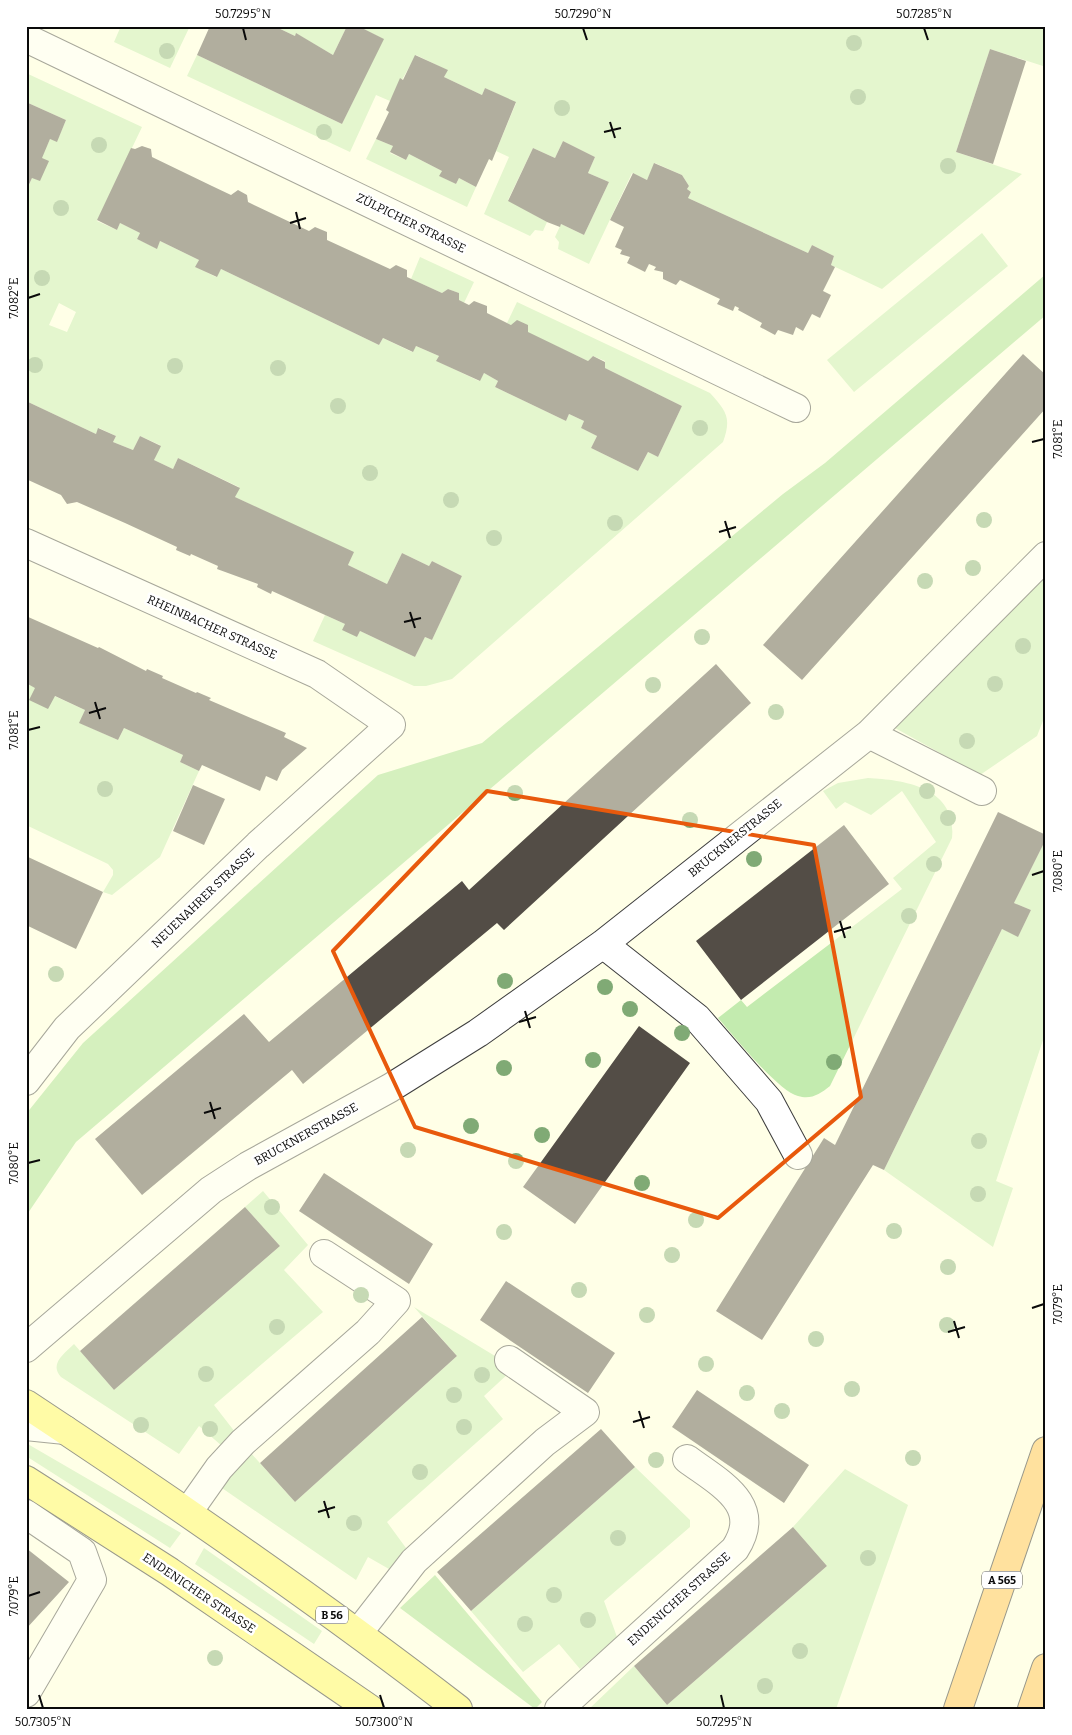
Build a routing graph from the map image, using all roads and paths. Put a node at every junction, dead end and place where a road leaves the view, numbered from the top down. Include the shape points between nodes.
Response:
1 (26, 38) edge
2 (796, 408) dead end
3 (26, 542) edge
4 (1046, 556) edge
5 (391, 724) joint
6 (869, 734) junction
7 (982, 791) dead end
8 (603, 944) junction
9 (26, 1081) edge
10 (798, 1155) dead end
11 (324, 1254) dead end
12 (26, 1348) edge
13 (509, 1360) dead end
14 (26, 1404) edge
15 (26, 1426) edge
16 (65, 1430) junction
17 (1046, 1451) edge
18 (687, 1459) dead end
19 (26, 1480) edge
20 (188, 1512) junction
21 (26, 1514) edge
22 (358, 1633) junction
23 (1046, 1668) edge
24 (26, 1693) edge
25 (370, 1709) edge
26 (458, 1709) edge
27 (558, 1709) edge
28 (958, 1709) edge
29 (1032, 1709) edge

1 - 2 street, ZÜLPICHER STRASSE
3 - 5 street, RHEINBACHER STRASSE via 317,674
4 - 6 street, BRUCKNERSTRASSE
5 - 9 street, NEUENAHRER STRASSE via 258,845 74,1022
6 - 7 street
6 - 8 street, BRUCKNERSTRASSE
8 - 10 street via 697,1018 769,1101
8 - 12 street, BRUCKNERSTRASSE via 478,1033 390,1088 248,1166 211,1190
11 - 20 street via 396,1301 368,1332 243,1442 219,1468
13 - 22 street via 585,1412 545,1442 414,1561
14 - 16 main road, B 56
15 - 16 street
16 - 20 main road, B 56
17 - 28 highway, A 565
18 - 27 street, ENDENICHER STRASSE via 732,1493 745,1519 743,1535 735,1549
19 - 25 main road, ENDENICHER STRASSE via 170,1572
20 - 22 main road, B 56
21 - 24 street via 82,1552 92,1580
22 - 26 main road, B 56
23 - 29 highway

